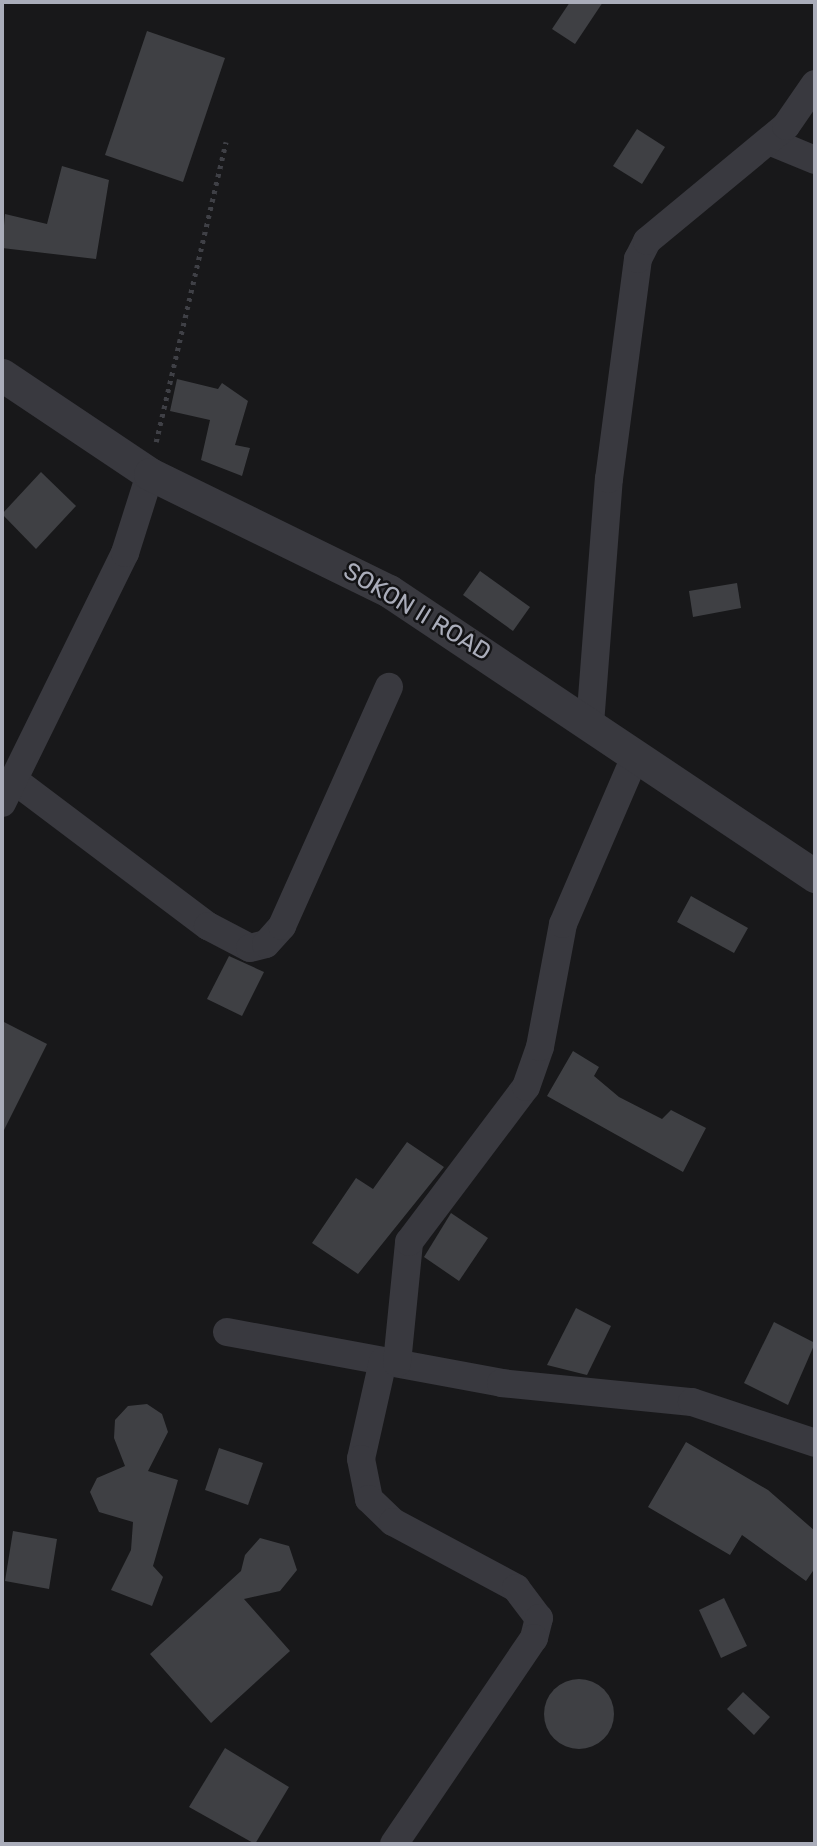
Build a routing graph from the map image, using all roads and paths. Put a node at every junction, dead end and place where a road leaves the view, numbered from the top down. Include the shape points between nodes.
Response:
1 (815, 84) edge
2 (769, 141) junction
3 (226, 142) dead end
4 (815, 160) edge
5 (2, 375) edge
6 (150, 474) junction
7 (389, 687) dead end
8 (590, 724) junction
9 (635, 758) junction
10 (8, 792) edge
11 (815, 876) edge
12 (227, 1332) dead end
13 (390, 1362) junction
14 (815, 1443) edge
15 (394, 1844) edge

1 - 2 street
2 - 4 street
2 - 8 street via 647,241 638,259 609,479
3 - 6 path
5 - 6 street, SOKON II ROAD
6 - 8 street, SOKON II ROAD via 389,591
6 - 10 street via 125,553
7 - 10 street via 282,926 266,944 250,948 208,926
8 - 9 street, SOKON II ROAD
9 - 11 street, SOKON II ROAD
9 - 13 street via 563,924 540,1047 526,1087 409,1242
12 - 13 street
13 - 14 street via 501,1383 692,1402
13 - 15 street via 362,1459 369,1499 393,1522 516,1588 539,1618 534,1638

